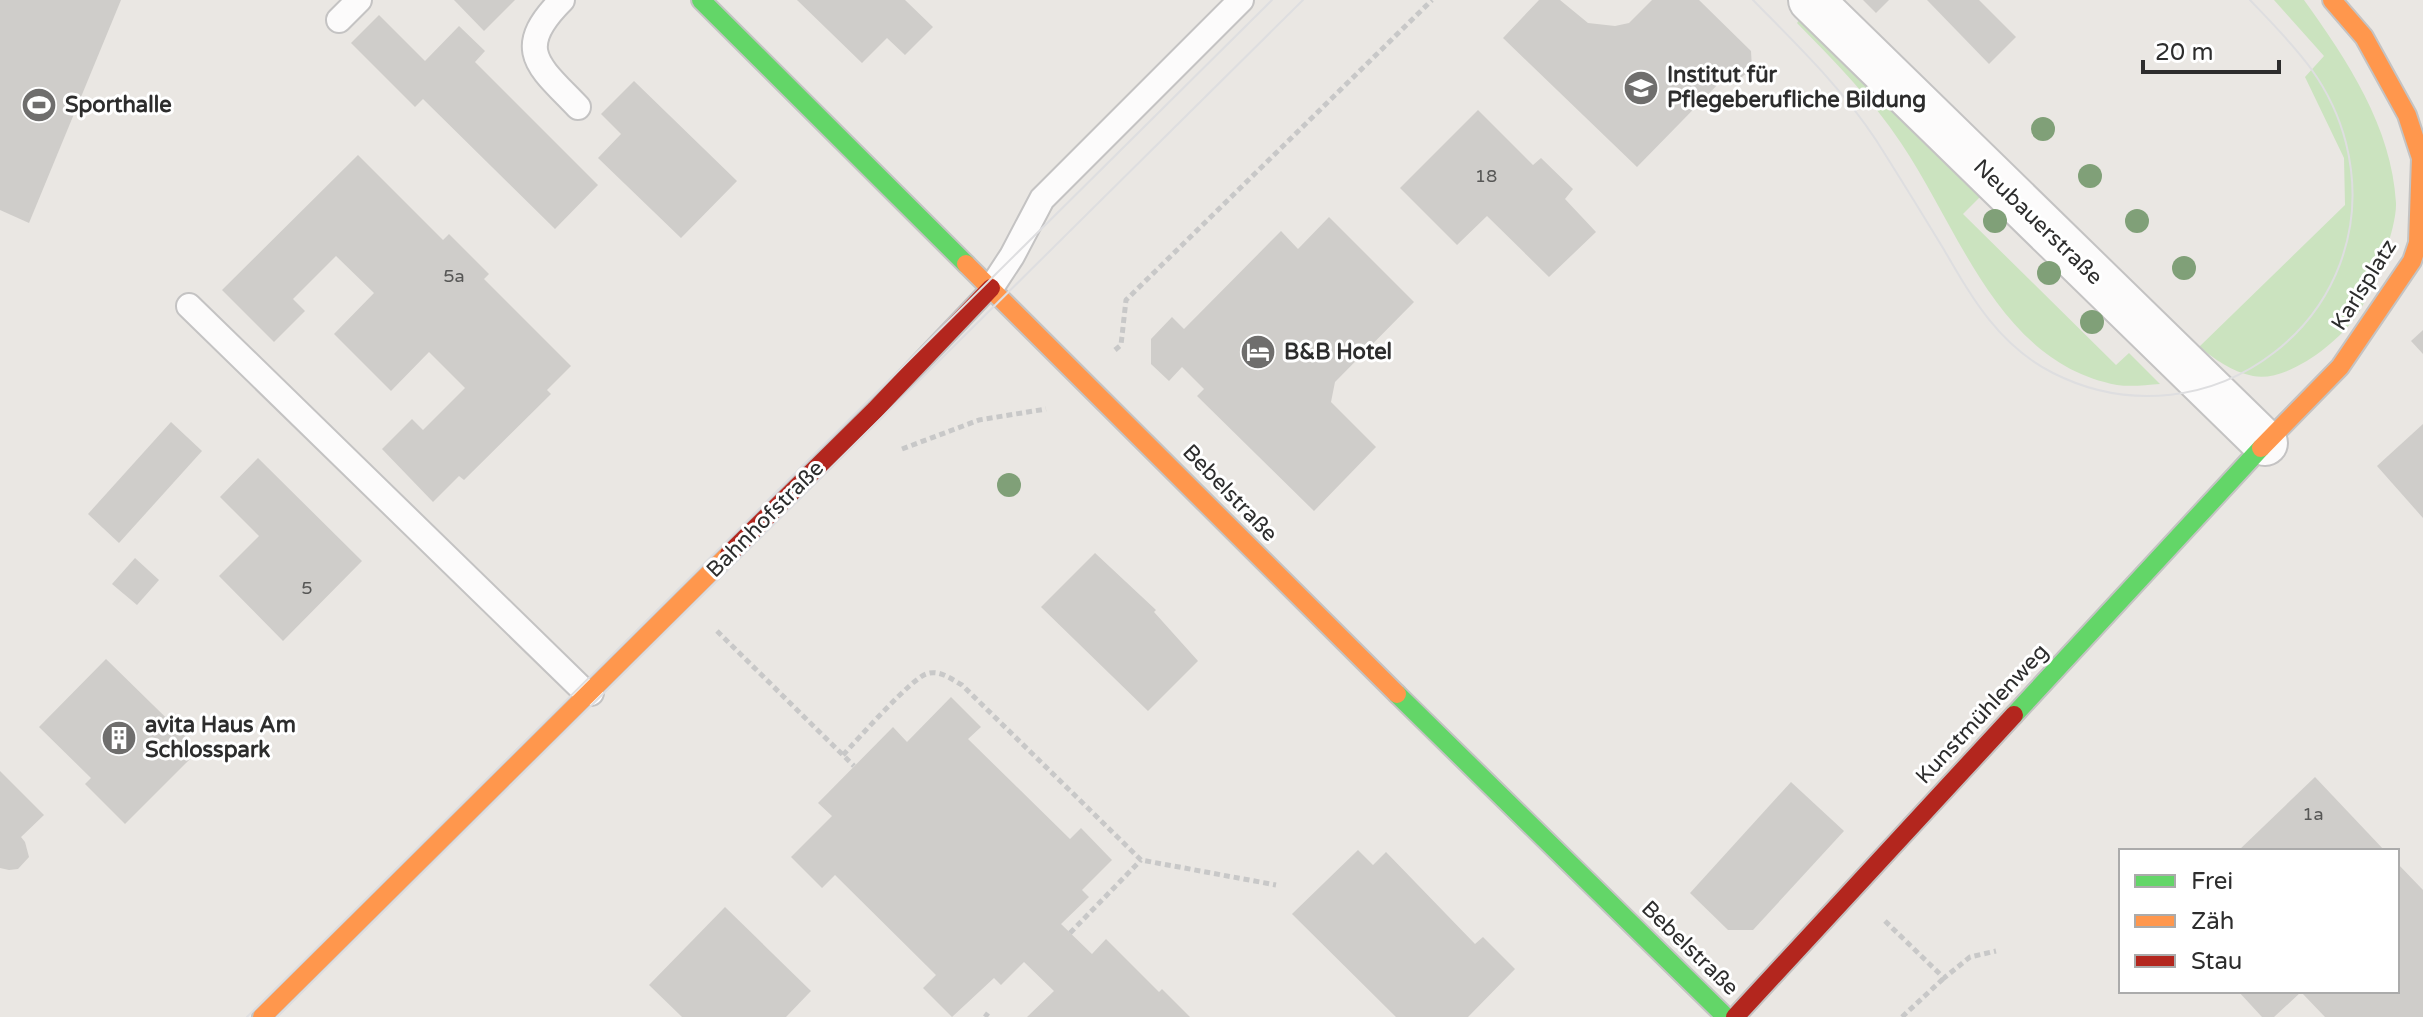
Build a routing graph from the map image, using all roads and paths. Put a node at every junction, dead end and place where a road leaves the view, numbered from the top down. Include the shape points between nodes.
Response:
1 (359, 0) edge
2 (562, 0) edge
3 (701, 0) edge
4 (1241, 0) edge
5 (1432, 0) edge
6 (1811, 0) edge
7 (2332, 0) edge
8 (339, 20) dead end
9 (578, 107) dead end
10 (991, 288) junction
11 (189, 306) dead end
12 (1085, 380) junction
13 (2265, 443) junction
14 (891, 453) dead end
15 (714, 627) dead end
16 (591, 693) junction
17 (843, 755) junction
18 (854, 766) dead end
19 (1141, 860) junction
20 (1276, 885) dead end
21 (1853, 889) junction
22 (1070, 933) dead end
23 (1996, 951) dead end
24 (1944, 978) junction
25 (262, 1017) edge
26 (1726, 1017) edge
27 (1735, 1017) edge
28 (1902, 1017) edge

1 - 8 lane
2 - 9 lane via 543,19 533,45 537,63
3 - 10 street, Bebelstraße
4 - 10 lane, Bahnhofstraße via 1042,199
5 - 12 path via 1126,300 1121,345
6 - 13 street, Neubauerstraße
7 - 13 street, Karlsplatz via 2364,37 2407,115 2421,158 2418,243 2412,261 2340,367
10 - 12 street, Bebelstraße
10 - 16 street, Bahnhofstraße
11 - 16 lane
12 - 14 path via 1058,408 979,420
12 - 26 street, Bebelstraße via 1437,736
13 - 21 street, Kunstmühlenweg
15 - 17 path
16 - 25 street, Bahnhofstraße
17 - 18 path
17 - 19 path via 910,685 927,673 942,673 962,685
19 - 20 path
19 - 22 path
21 - 24 path
21 - 27 street, Kunstmühlenweg
23 - 24 path via 1970,957
24 - 28 path

